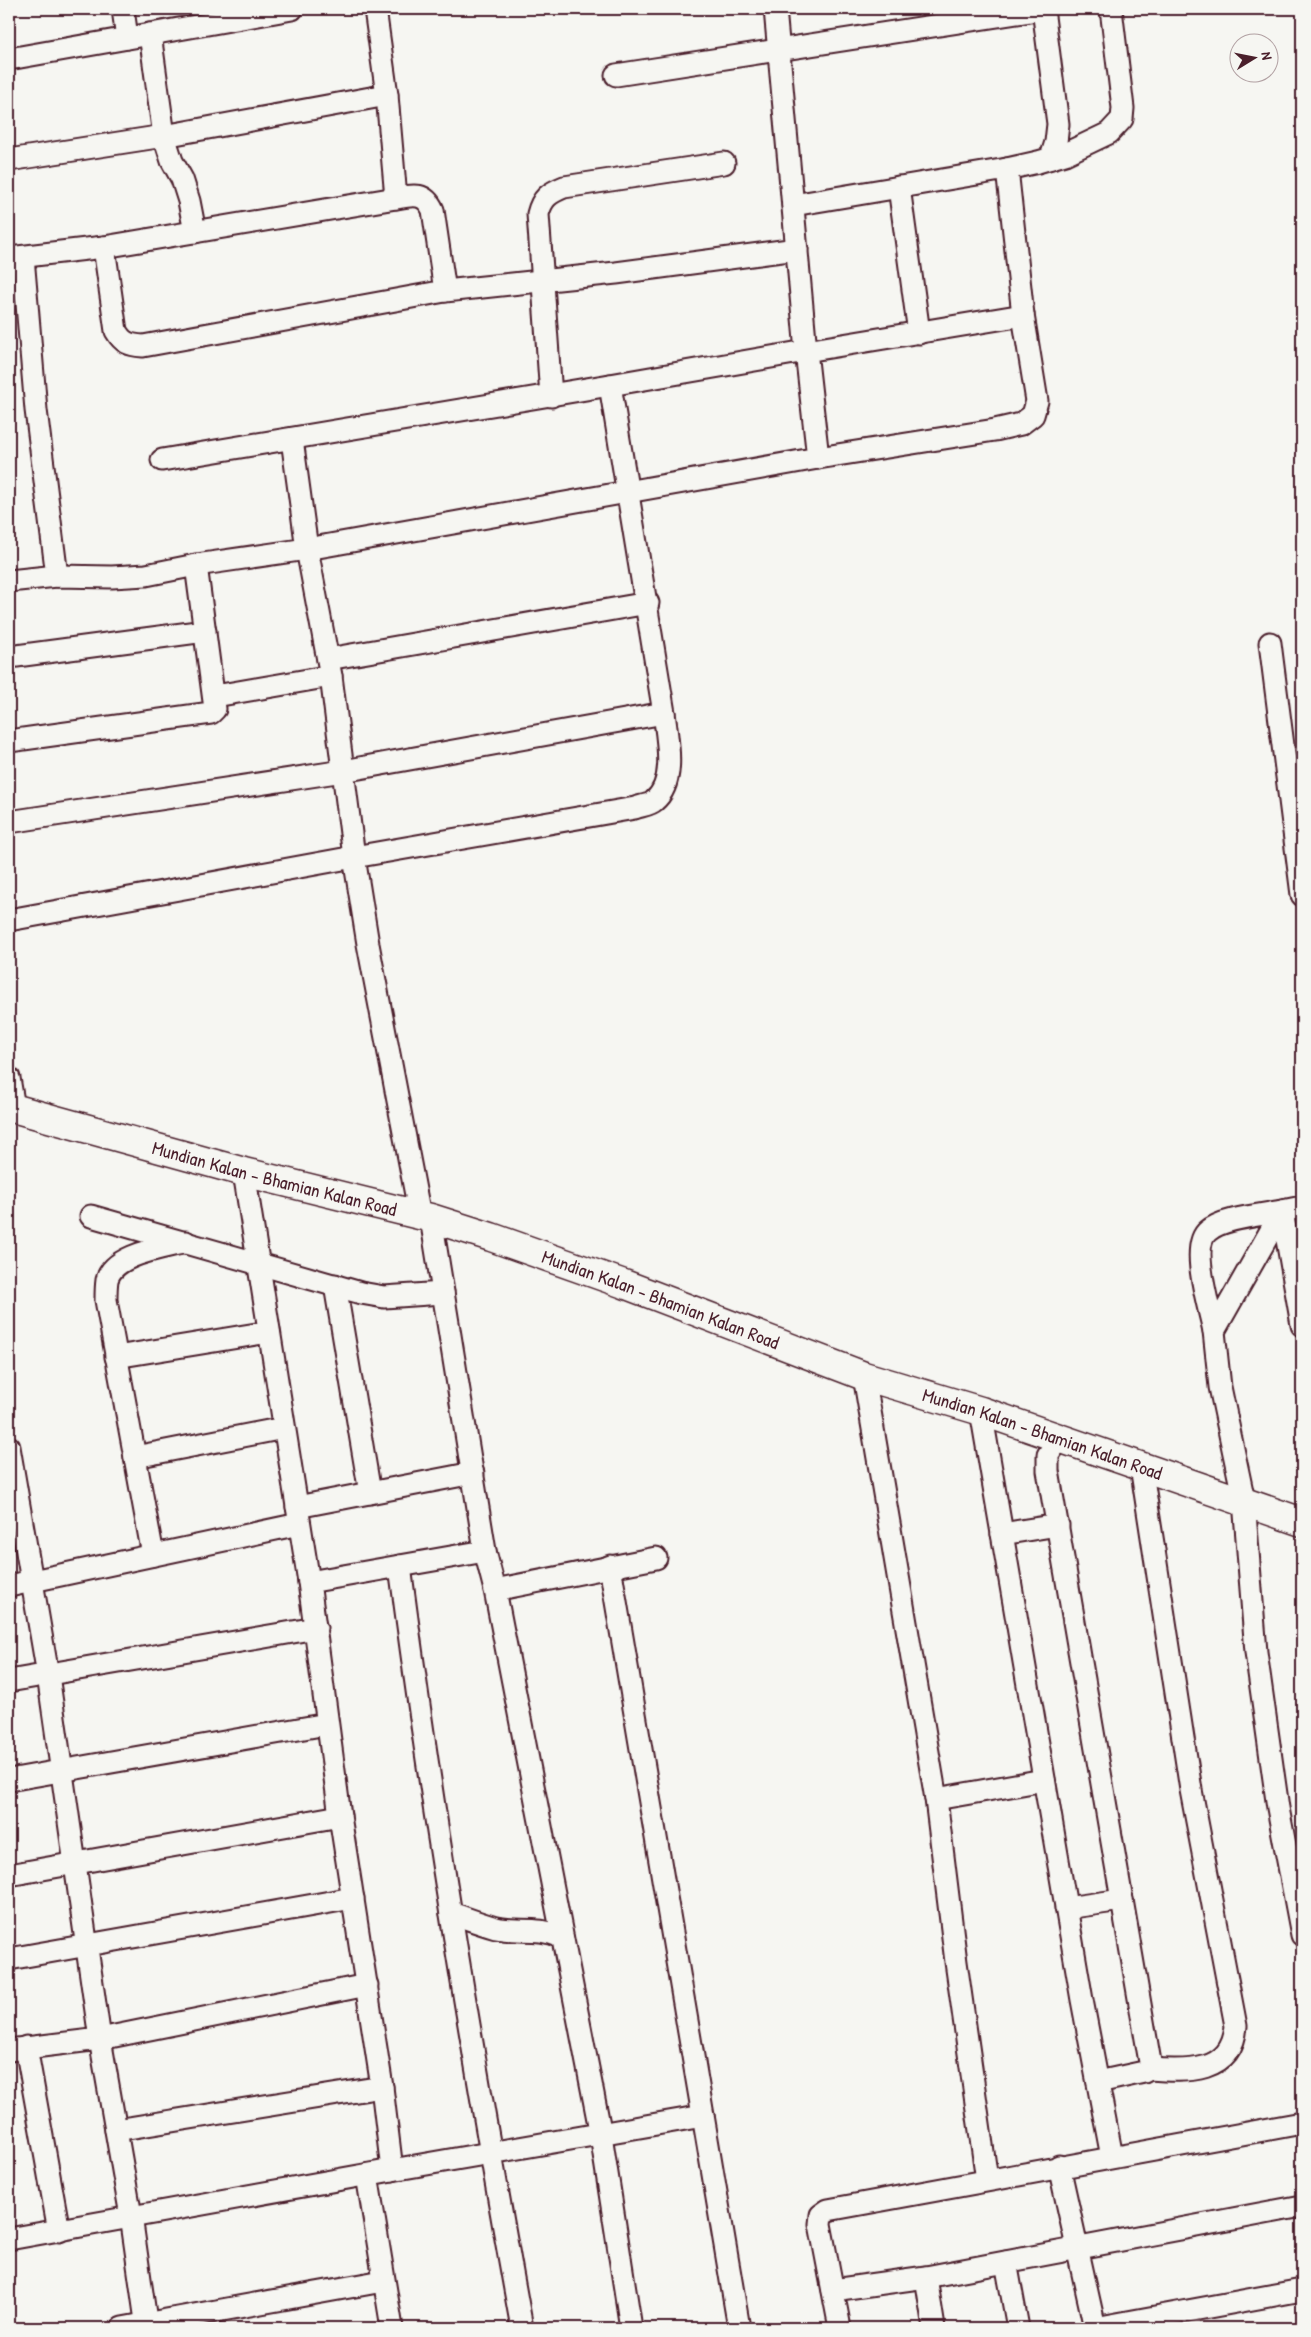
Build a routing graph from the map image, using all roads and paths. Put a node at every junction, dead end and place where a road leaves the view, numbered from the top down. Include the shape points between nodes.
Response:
1 (123, 9) edge
2 (292, 9) edge
3 (375, 9) edge
4 (775, 9) edge
5 (1043, 9) edge
6 (1111, 9) edge
7 (150, 34) junction
8 (127, 38) junction
9 (780, 51) junction
10 (9, 59) edge
11 (616, 75) dead end
12 (387, 95) junction
13 (164, 136) junction
14 (1053, 150) junction
15 (9, 160) edge
16 (724, 163) dead end
17 (1007, 169) junction
18 (899, 187) junction
19 (396, 198) junction
20 (793, 205) junction
21 (195, 232) junction
22 (104, 247) junction
23 (797, 249) junction
24 (16, 258) edge
25 (543, 280) junction
26 (445, 291) junction
27 (1023, 316) junction
28 (919, 333) junction
29 (806, 351) junction
30 (610, 385) junction
31 (551, 396) junction
32 (292, 439) junction
33 (818, 458) junction
34 (162, 460) dead end
35 (628, 493) junction
36 (307, 549) junction
37 (196, 564) junction
38 (57, 576) junction
39 (9, 581) edge
40 (648, 603) junction
41 (205, 631) junction
42 (1270, 643) dead end
43 (9, 657) edge
44 (330, 668) junction
45 (215, 696) junction
46 (664, 713) junction
47 (9, 741) edge
48 (342, 771) junction
49 (9, 822) edge
50 (354, 856) junction
51 (1301, 872) edge
52 (1302, 895) edge
53 (9, 920) edge
54 (9, 1078) edge
55 (11, 1107) edge
56 (244, 1172) junction
57 (1292, 1209) edge
58 (92, 1216) dead end
59 (426, 1217) junction
60 (186, 1242) junction
61 (259, 1262) junction
62 (334, 1285) junction
63 (444, 1293) junction
64 (1302, 1325) edge
65 (1214, 1331) junction
66 (269, 1332) junction
67 (116, 1357) junction
68 (864, 1376) junction
69 (981, 1411) junction
70 (284, 1428) junction
71 (1060, 1438) junction
72 (9, 1447) edge
73 (135, 1457) junction
74 (1141, 1466) junction
75 (473, 1473) junction
76 (370, 1493) junction
77 (1244, 1501) junction
78 (298, 1515) junction
79 (1302, 1522) edge
80 (1058, 1525) junction
81 (1002, 1534) junction
82 (485, 1551) junction
83 (153, 1555) junction
84 (656, 1558) dead end
85 (400, 1566) junction
86 (610, 1566) junction
87 (34, 1582) junction
88 (309, 1582) junction
89 (9, 1586) edge
90 (496, 1590) junction
91 (316, 1628) junction
92 (48, 1675) junction
93 (9, 1681) edge
94 (327, 1724) junction
95 (62, 1771) junction
96 (9, 1780) edge
97 (1044, 1780) junction
98 (936, 1800) junction
99 (340, 1816) junction
100 (74, 1863) junction
101 (9, 1875) edge
102 (353, 1898) junction
103 (1122, 1900) junction
104 (1066, 1908) junction
105 (451, 1913) junction
106 (1302, 1935) edge
107 (562, 1937) junction
108 (87, 1944) junction
109 (9, 1959) edge
110 (367, 1985) junction
111 (100, 2039) junction
112 (18, 2049) edge
113 (1149, 2069) junction
114 (1098, 2082) junction
115 (382, 2087) junction
116 (703, 2116) junction
117 (1302, 2123) edge
118 (116, 2130) junction
119 (601, 2135) junction
120 (490, 2154) junction
121 (1112, 2158) junction
122 (1059, 2166) junction
123 (392, 2170) junction
124 (368, 2175) junction
125 (987, 2180) junction
126 (1302, 2206) edge
127 (131, 2216) junction
128 (59, 2231) junction
129 (9, 2238) edge
130 (1077, 2248) junction
131 (1006, 2262) junction
132 (926, 2277) junction
133 (383, 2281) junction
134 (833, 2290) junction
135 (1302, 2290) edge
136 (146, 2326) edge
137 (122, 2328) edge
138 (392, 2328) edge
139 (522, 2328) edge
140 (631, 2328) edge
141 (739, 2328) edge
142 (840, 2328) edge
143 (934, 2328) edge
144 (1018, 2328) edge
145 (1095, 2328) edge

1 - 8 street
2 - 7 street
3 - 12 street
4 - 9 street
5 - 9 street
5 - 14 street via 1058,124
6 - 14 street via 1122,119 1109,133 1094,140
7 - 8 street
7 - 13 street
8 - 10 street
9 - 11 street
9 - 20 street
12 - 13 street
12 - 19 street
13 - 15 street
13 - 21 street via 182,179
14 - 17 street
16 - 25 street via 564,187 551,192 541,202 538,214
17 - 18 street
17 - 27 street
18 - 20 street
18 - 28 street
19 - 21 street
19 - 26 street via 413,194 429,201
20 - 23 street
21 - 22 street
22 - 24 street
22 - 26 street via 116,331 130,346
23 - 25 street
23 - 29 street
24 - 38 street
25 - 26 street
25 - 31 street
27 - 28 street
27 - 33 street via 1037,400 1033,416 1021,424 995,430
28 - 29 street
29 - 30 street
29 - 33 street
30 - 31 street
30 - 35 street
31 - 32 street
32 - 34 street
32 - 36 street
33 - 35 street
35 - 36 street
35 - 40 street
36 - 37 street
36 - 44 street
37 - 38 street via 120,577
37 - 41 street
38 - 39 street
40 - 44 street
40 - 46 street
41 - 43 street
41 - 45 street
42 - 51 street
44 - 45 street
44 - 48 street
45 - 47 street via 215,710 211,713
46 - 48 street
46 - 50 street via 669,756 667,782 654,801 635,808
48 - 49 street
48 - 50 street
50 - 53 street
50 - 59 street via 368,944
51 - 52 street
54 - 55 street
55 - 56 street, Mundian Kalan - Bhamian Kalan Road
56 - 59 street, Mundian Kalan - Bhamian Kalan Road
56 - 61 street
57 - 64 street
57 - 65 street
57 - 65 street via 1222,1224 1207,1231 1200,1242 1199,1259
58 - 60 street
59 - 63 street
59 - 68 street, Mundian Kalan - Bhamian Kalan Road via 624,1284
60 - 61 street
60 - 67 street via 132,1256 116,1265 107,1279 106,1300
61 - 62 street
61 - 66 street
62 - 63 street via 384,1297
62 - 76 street
63 - 75 street
65 - 77 street via 1222,1396
66 - 67 street
66 - 70 street
67 - 73 street
68 - 69 street, Mundian Kalan - Bhamian Kalan Road
68 - 98 street
69 - 71 street, Mundian Kalan - Bhamian Kalan Road
69 - 81 street
70 - 73 street
70 - 78 street
71 - 74 street, Mundian Kalan - Bhamian Kalan Road
71 - 80 street via 1048,1454
72 - 87 street
73 - 83 street
74 - 77 street, Mundian Kalan - Bhamian Kalan Road
74 - 113 street via 1191,1790 1236,2026 1235,2041 1225,2056 1207,2066 1190,2070
75 - 76 street
75 - 82 street
76 - 78 street
77 - 79 street, Mundian Kalan - Bhamian Kalan Road
77 - 106 street via 1260,1682 1278,1808
78 - 83 street
78 - 88 street
80 - 81 street
80 - 103 street
81 - 97 street
82 - 85 street
82 - 90 street
83 - 87 street
84 - 86 street
85 - 88 street
85 - 105 street
86 - 90 street
86 - 116 street
87 - 89 street
87 - 92 street
88 - 91 street
90 - 107 street
91 - 92 street
91 - 94 street
92 - 93 street
92 - 95 street
94 - 95 street
94 - 99 street
95 - 96 street
95 - 100 street
97 - 98 street
97 - 104 street
98 - 125 street
99 - 100 street
99 - 102 street
100 - 101 street
100 - 108 street
102 - 108 street
102 - 110 street
103 - 104 street
103 - 113 street
104 - 114 street
105 - 107 street via 497,1928 533,1928
105 - 120 street
107 - 119 street
108 - 109 street
108 - 111 street
110 - 111 street
110 - 115 street
111 - 112 street
111 - 118 street
112 - 128 street
113 - 114 street
114 - 121 street
115 - 118 street
115 - 123 street
116 - 119 street
116 - 141 street
117 - 121 street
118 - 127 street
119 - 120 street
119 - 140 street
120 - 123 street
120 - 139 street
121 - 122 street
122 - 125 street
122 - 130 street
123 - 124 street
124 - 127 street
124 - 133 street
125 - 134 street via 828,2210 821,2215 820,2224
126 - 130 street
127 - 128 street
127 - 136 street
128 - 129 street
130 - 131 street
130 - 145 street
131 - 132 street
131 - 144 street
132 - 134 street
132 - 143 street
133 - 136 street
133 - 138 street
134 - 142 street
135 - 145 street
136 - 137 street

